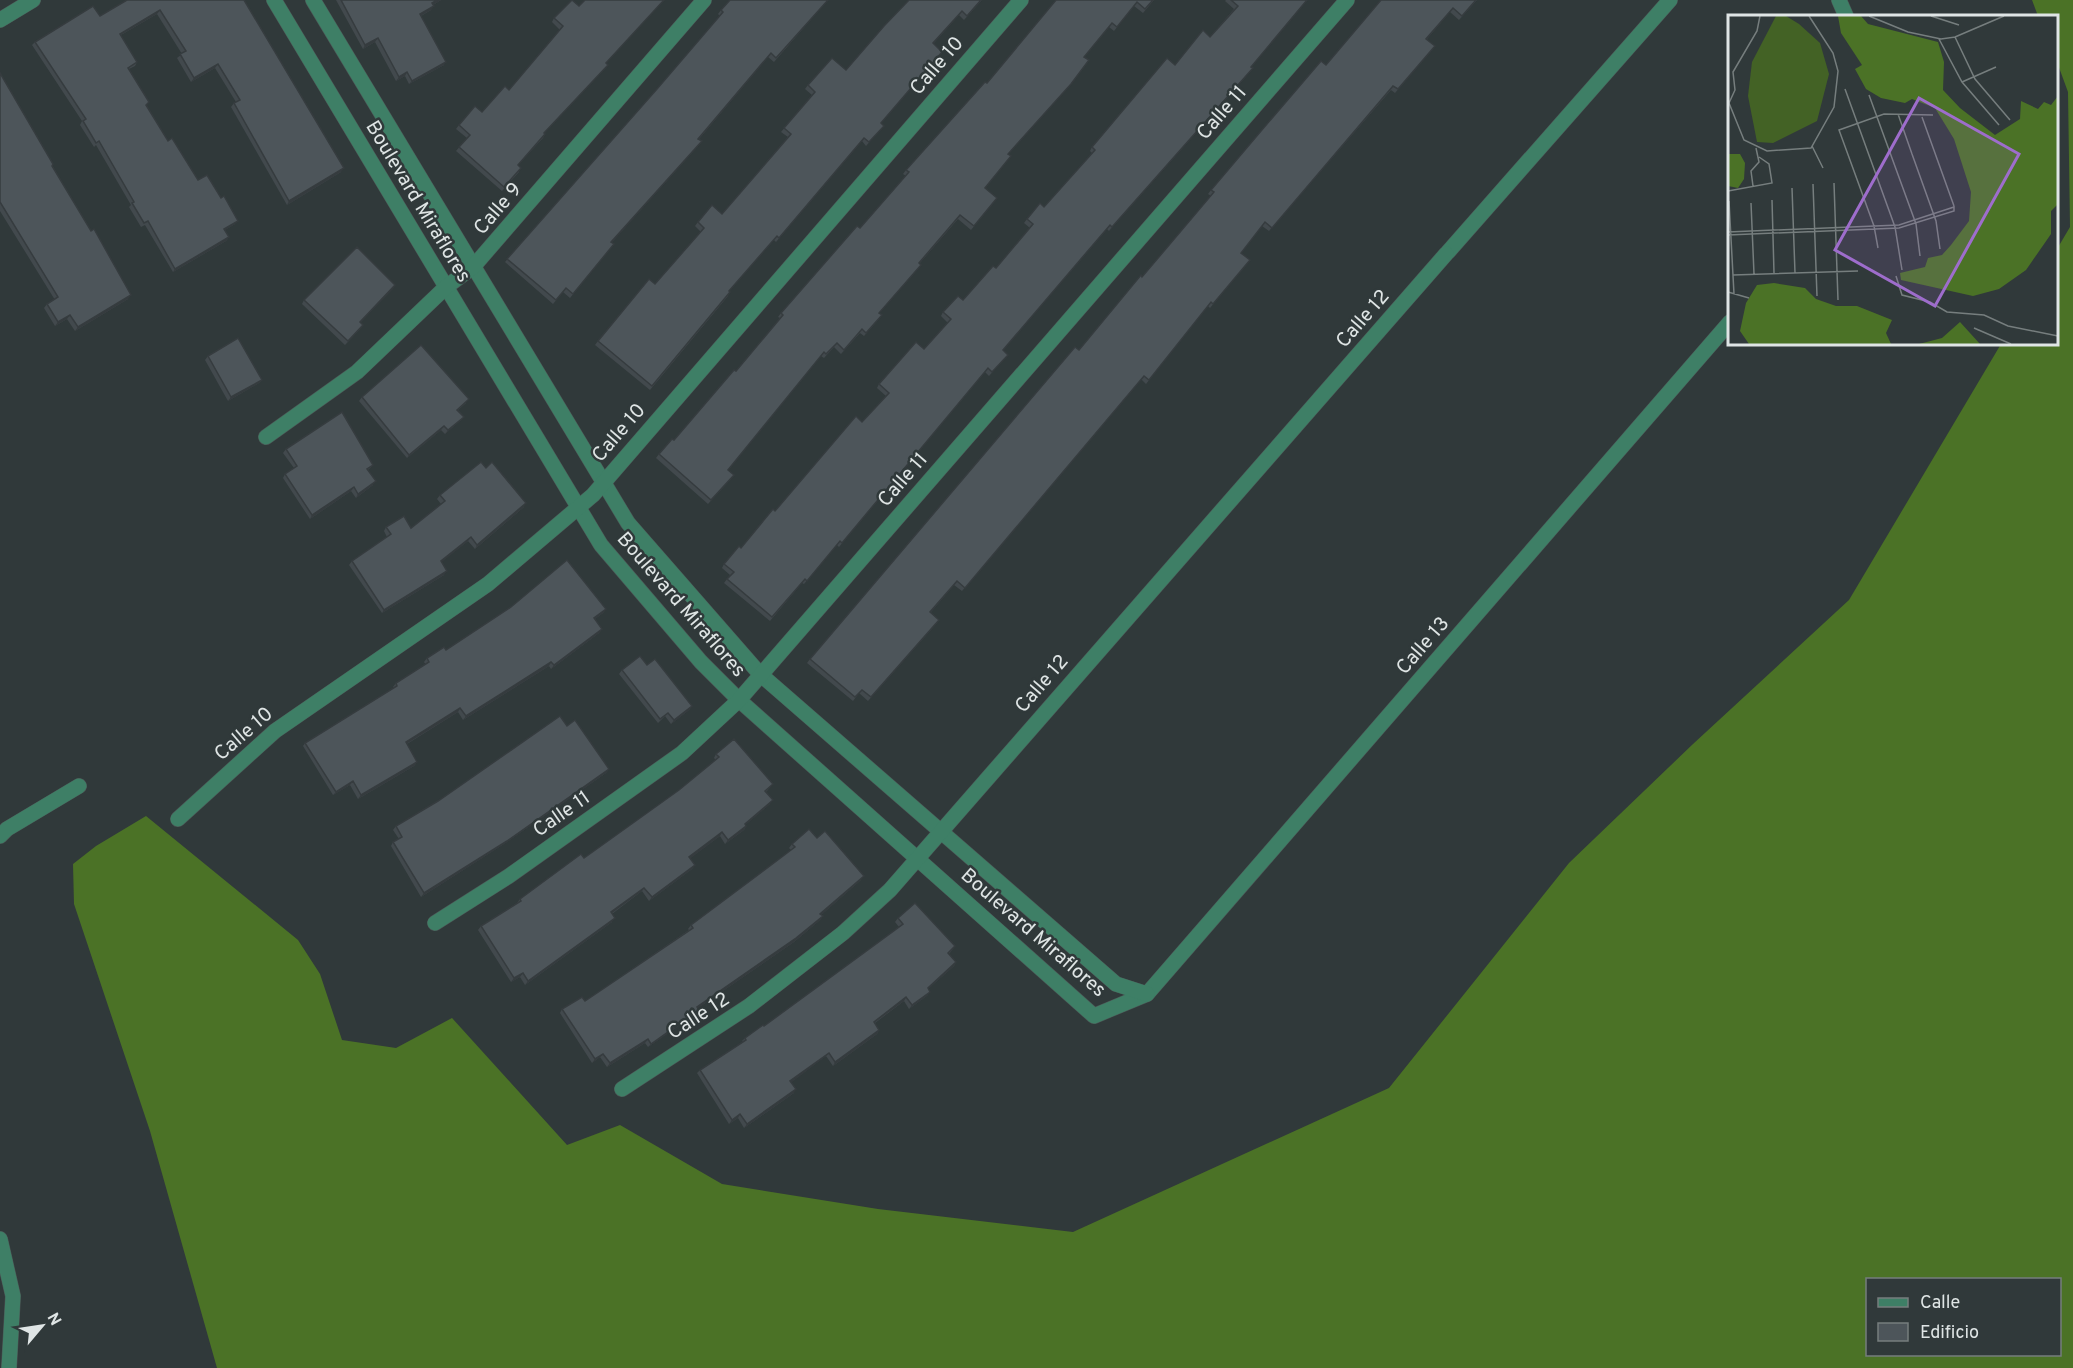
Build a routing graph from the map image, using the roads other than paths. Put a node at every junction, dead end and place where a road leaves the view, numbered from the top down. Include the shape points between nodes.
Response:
1 (33, 0) edge
2 (274, 0) edge
3 (313, 0) edge
4 (704, 0) edge
5 (1021, 0) edge
6 (1347, 0) edge
7 (1670, 0) edge
8 (1839, 0) edge
9 (1846, 15) edge
10 (0, 20) edge
11 (473, 267) junction
12 (446, 287) junction
13 (1728, 324) edge
14 (266, 437) dead end
15 (602, 482) junction
16 (578, 508) junction
17 (760, 674) junction
18 (739, 699) junction
19 (78, 786) dead end
20 (178, 819) dead end
21 (940, 831) junction
22 (0, 836) edge
23 (917, 859) junction
24 (435, 923) dead end
25 (1147, 994) junction
26 (622, 1089) dead end
27 (0, 1239) edge
28 (9, 1368) edge

1 - 10 street
2 - 12 street, Boulevard Miraflores
3 - 11 street, Boulevard Miraflores
4 - 11 street, Calle 9
5 - 15 street, Calle 10
6 - 17 street, Calle 11
7 - 21 street, Calle 12
8 - 9 street
11 - 12 street, Calle 9
11 - 15 street, Boulevard Miraflores
12 - 14 street, Calle 9 via 357,372
12 - 16 street, Boulevard Miraflores
13 - 25 street, Calle 13
15 - 16 street, Calle 10
15 - 17 street, Boulevard Miraflores via 628,523
16 - 18 street, Boulevard Miraflores via 609,554 701,662
16 - 20 street, Calle 10 via 488,585 275,731
17 - 18 street, Calle 11
17 - 21 street, Boulevard Miraflores
18 - 23 street, Boulevard Miraflores
18 - 24 street, Calle 11 via 682,753 509,876
19 - 22 street
21 - 23 street, Calle 12
21 - 25 street, Boulevard Miraflores via 1116,984
23 - 25 street, Boulevard Miraflores via 1094,1016
23 - 26 street, Calle 12 via 843,933 749,1006
27 - 28 street via 13,1296

